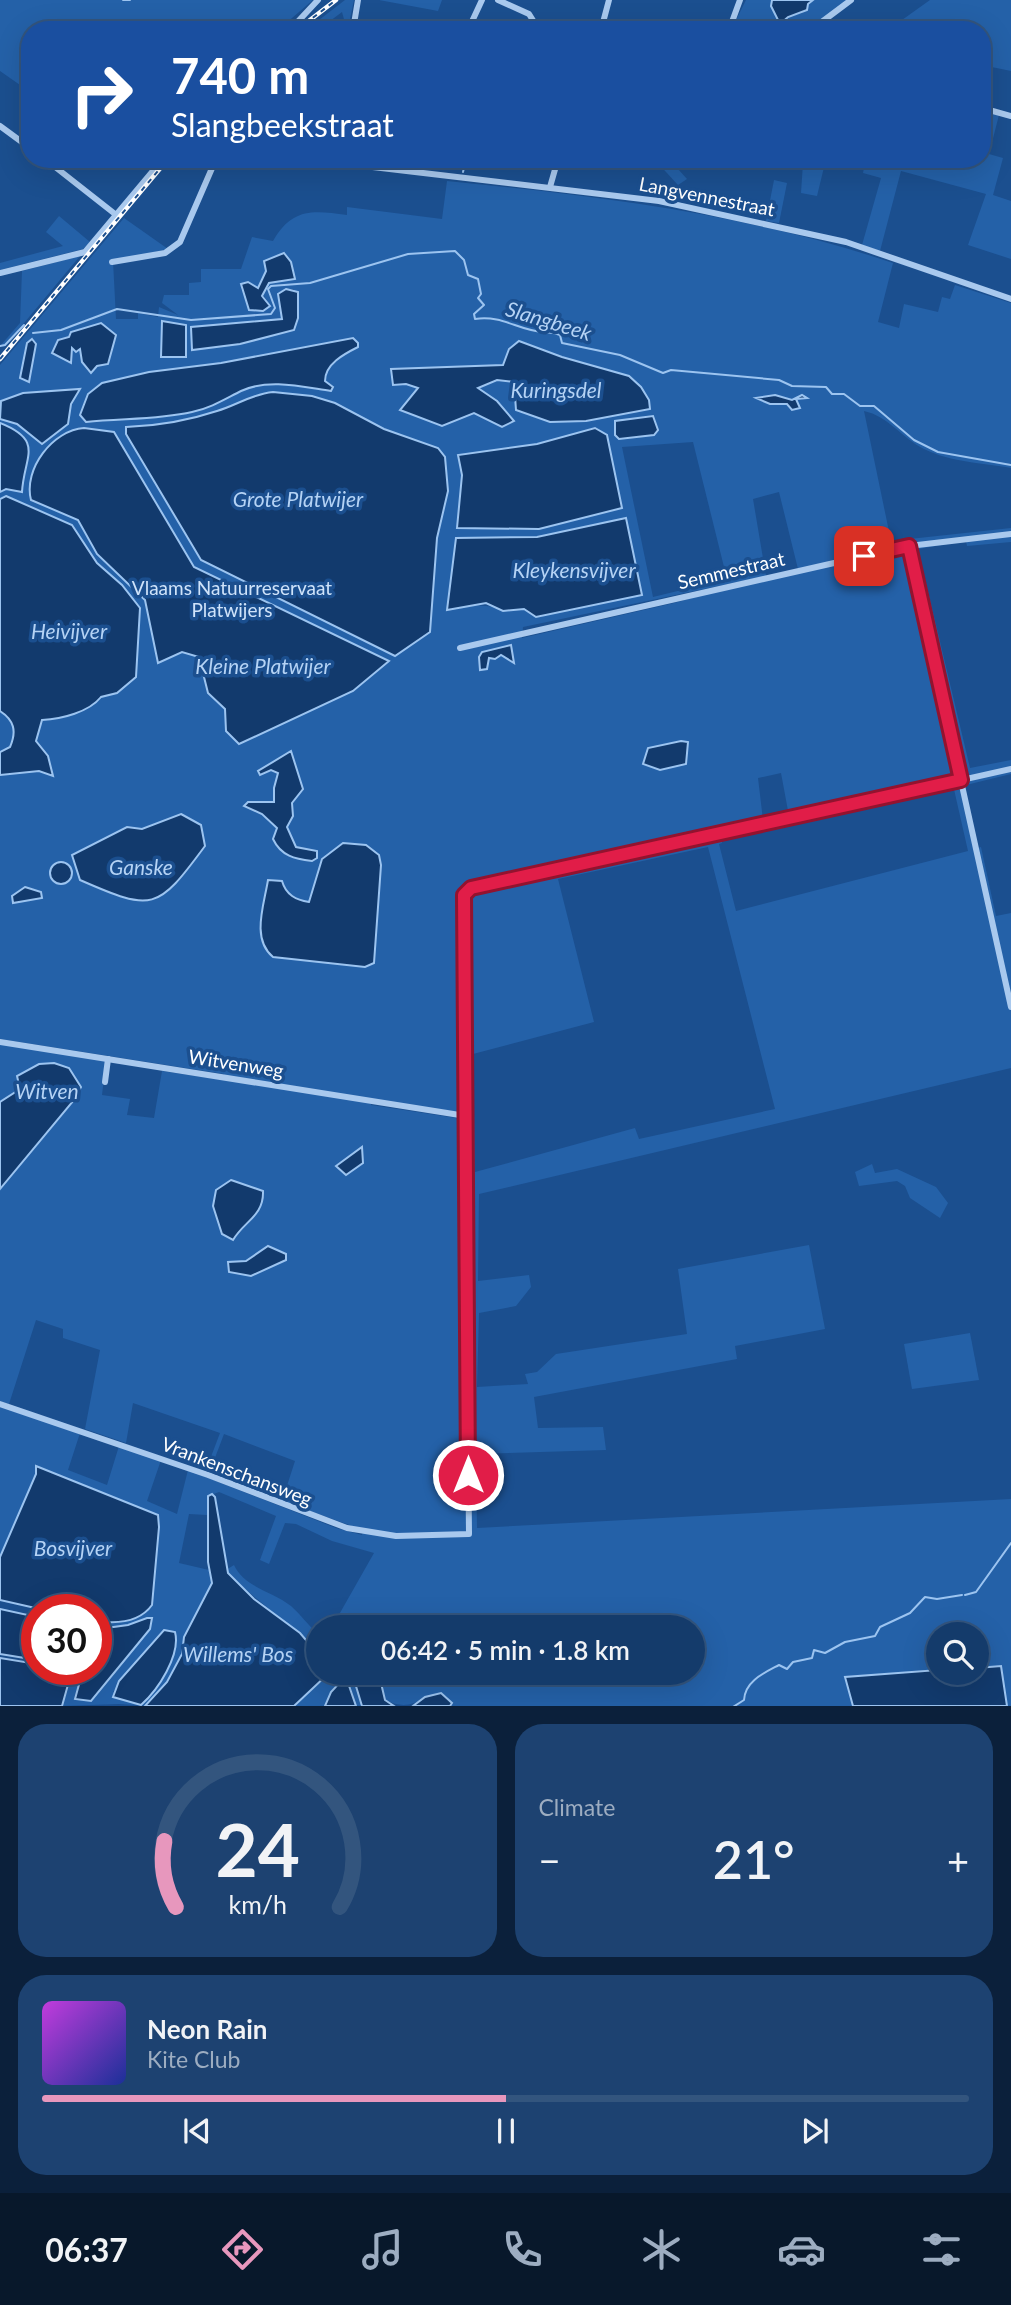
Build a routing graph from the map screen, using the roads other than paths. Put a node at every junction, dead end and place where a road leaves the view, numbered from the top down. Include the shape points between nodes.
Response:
1 (318, 0) edge
2 (358, 0) edge
3 (482, 0) edge
4 (498, 0) edge
5 (608, 0) edge
6 (740, 0) edge
7 (851, 0) edge
8 (298, 21) edge
9 (354, 21) edge
10 (472, 21) edge
11 (533, 21) edge
12 (604, 21) edge
13 (732, 21) edge
14 (822, 21) edge
15 (991, 110) edge
16 (1011, 116) edge
17 (0, 125) edge
18 (21, 141) edge
19 (57, 168) edge
20 (155, 168) edge
21 (212, 168) edge
22 (382, 168) edge
23 (555, 168) edge
24 (550, 187) junction
25 (116, 214) junction
26 (112, 262) dead end
27 (0, 273) edge
28 (1011, 299) edge
29 (1011, 534) edge
30 (909, 546) junction
31 (460, 648) dead end
32 (1011, 769) edge
33 (961, 780) junction
34 (1011, 1007) edge
35 (0, 1042) edge
36 (108, 1059) junction
37 (105, 1082) dead end
38 (466, 1116) junction
39 (0, 1404) edge

1 - 8 street
2 - 9 street
3 - 10 street
4 - 11 street via 526,11
5 - 12 street
6 - 13 street
7 - 14 street
15 - 16 street
17 - 18 street
19 - 25 street
20 - 25 street
21 - 26 street via 180,243 165,253
22 - 24 street, Langvennestraat
23 - 24 street
24 - 28 street, Langvennestraat via 659,201 819,234
25 - 27 street via 85,252
29 - 30 street, Semmestraat
30 - 31 street, Semmestraat
30 - 33 street
32 - 33 street
33 - 34 street
33 - 38 street via 466,891
35 - 36 street, Witvenweg
36 - 37 street
36 - 38 street, Witvenweg
38 - 39 street, Vrankenschansweg via 469,1534 396,1536 347,1528

